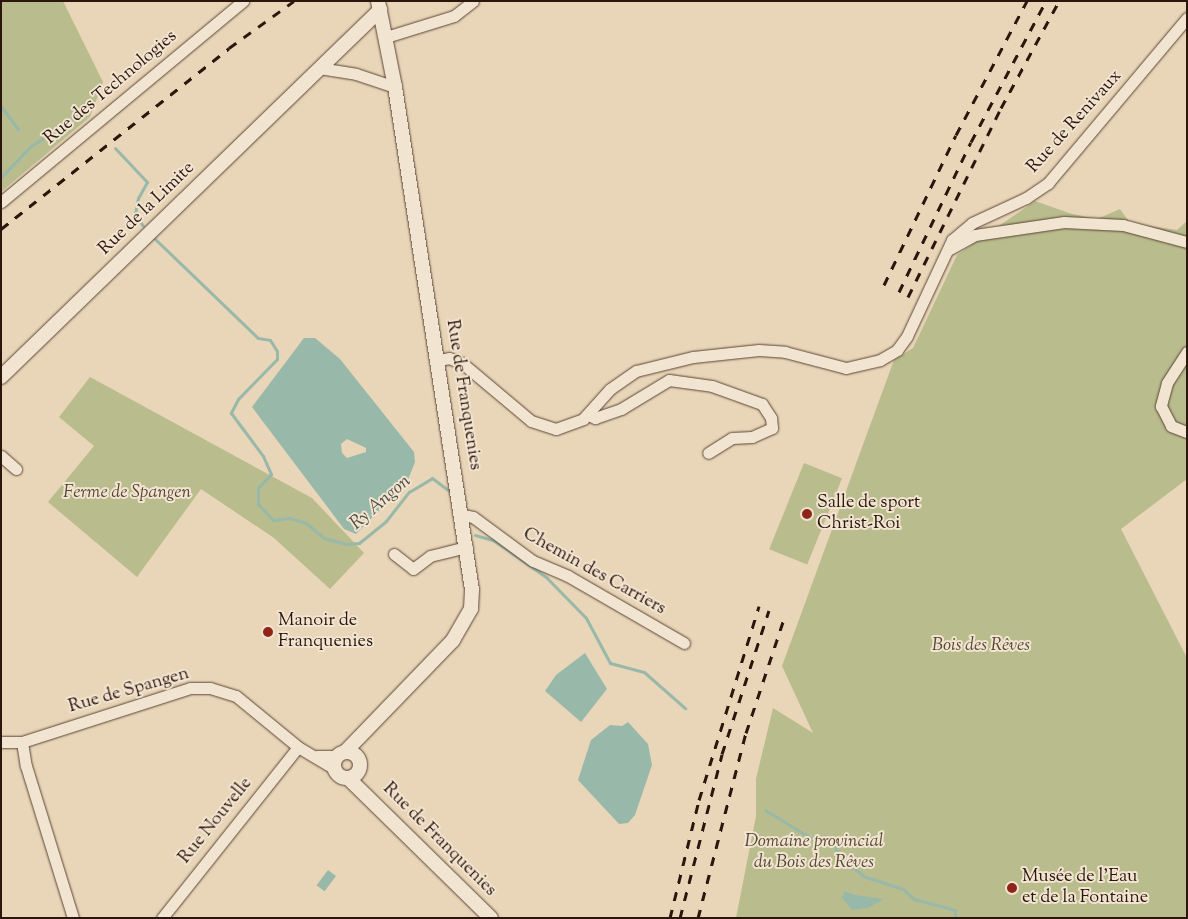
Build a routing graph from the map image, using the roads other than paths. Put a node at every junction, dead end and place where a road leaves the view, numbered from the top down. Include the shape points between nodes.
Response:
1 (243, 1) edge
2 (473, 1) edge
3 (379, 6) edge
4 (1187, 18) edge
5 (386, 37) junction
6 (319, 68) junction
7 (396, 87) junction
8 (1, 202) edge
9 (1187, 242) edge
10 (947, 251) junction
11 (1187, 352) edge
12 (439, 360) junction
13 (1, 377) edge
14 (588, 416) junction
15 (1187, 432) edge
16 (708, 453) dead end
17 (1, 456) edge
18 (16, 469) dead end
19 (463, 515) junction
20 (467, 547) junction
21 (394, 554) dead end
22 (684, 643) dead end
23 (373, 726) junction
24 (1, 742) edge
25 (22, 742) junction
26 (298, 747) junction
27 (339, 759) junction
28 (355, 769) junction
29 (73, 918) edge
30 (162, 918) edge
31 (491, 918) edge

1 - 8 street, Rue des Technologies
2 - 5 street via 454,16
3 - 5 street, Rue de Franquenies
3 - 6 street, Rue de la Limite
4 - 10 street, Rue de Renivaux via 1048,183 1026,198 972,223 952,240
5 - 7 street, Rue de Franquenies
6 - 7 street via 356,74
6 - 13 street, Rue de la Limite
7 - 12 street, Rue de Franquenies
9 - 10 street via 1123,225 1064,222 975,235
10 - 14 street, Rue de Renivaux via 907,336 897,350 880,360 846,368 832,367 785,352 759,350 693,357 636,371 610,389
11 - 15 street via 1167,383 1161,406 1171,426
12 - 14 street, Rue de Renivaux via 449,358 462,363 538,425 561,428
12 - 19 street, Rue de Franquenies
14 - 16 street via 595,418 622,409 669,380 712,386 762,404 771,418 772,428 752,437 732,438
17 - 18 street
19 - 20 street, Rue de Franquenies
19 - 22 street, Chemin des Carriers via 473,517 533,561 568,576
20 - 21 street via 430,556 413,569
20 - 23 street, Rue de Franquenies via 472,590 471,608 463,625
23 - 27 street, Rue de Franquenies
23 - 28 street, Rue de Franquenies
24 - 25 street, Rue de Spangen
25 - 26 street, Rue de Spangen via 190,688 210,688 236,696
25 - 29 street via 26,766
26 - 27 street, Rue de Spangen via 317,756
26 - 30 street, Rue Nouvelle
27 - 28 street via 352,753
27 - 28 street via 338,774
28 - 31 street, Rue de Franquenies via 362,788

